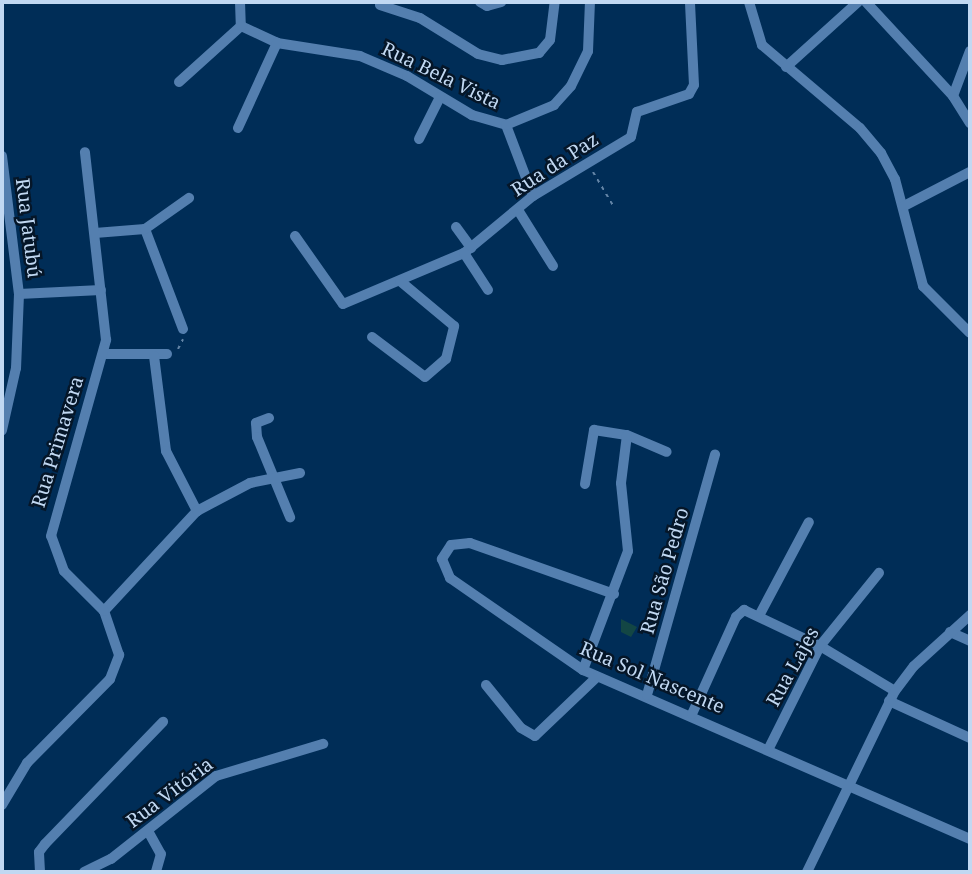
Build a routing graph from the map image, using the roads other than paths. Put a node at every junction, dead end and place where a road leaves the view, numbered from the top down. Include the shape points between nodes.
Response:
1 (240, 2) edge
2 (480, 2) edge
3 (501, 2) edge
4 (555, 2) edge
5 (590, 2) edge
6 (690, 2) edge
7 (749, 2) edge
8 (858, 2) edge
9 (866, 2) edge
10 (380, 5) dead end
11 (241, 26) junction
12 (277, 43) junction
13 (970, 51) edge
14 (786, 67) junction
15 (179, 82) dead end
16 (953, 96) junction
17 (440, 97) junction
18 (970, 122) edge
19 (506, 125) junction
20 (239, 128) dead end
21 (419, 139) dead end
22 (85, 152) dead end
23 (2, 156) edge
24 (970, 172) edge
25 (533, 195) junction
26 (189, 198) dead end
27 (904, 205) junction
28 (518, 210) junction
29 (456, 227) dead end
30 (145, 229) junction
31 (95, 233) junction
32 (295, 236) dead end
33 (468, 250) junction
34 (553, 266) dead end
35 (400, 281) junction
36 (101, 290) junction
37 (488, 290) dead end
38 (19, 294) junction
39 (183, 329) road end
40 (970, 332) edge
41 (372, 337) dead end
42 (103, 354) junction
43 (167, 354) road end
44 (154, 356) junction
45 (268, 418) dead end
46 (2, 430) edge
47 (626, 435) junction
48 (667, 453) dead end
49 (715, 454) dead end
50 (300, 473) dead end
51 (270, 477) junction
52 (585, 484) dead end
53 (197, 511) junction
54 (290, 517) dead end
55 (809, 522) dead end
56 (879, 573) dead end
57 (614, 594) junction
58 (104, 611) junction
59 (755, 612) junction
60 (970, 615) edge
61 (950, 632) junction
62 (970, 641) edge
63 (820, 646) junction
64 (583, 670) junction
65 (597, 677) junction
66 (486, 685) dead end
67 (647, 695) junction
68 (892, 696) junction
69 (692, 714) junction
70 (163, 722) dead end
71 (970, 738) edge
72 (323, 744) dead end
73 (769, 748) junction
74 (849, 784) junction
75 (2, 805) edge
76 (148, 831) junction
77 (970, 839) edge
78 (40, 872) edge
79 (84, 872) edge
80 (156, 872) edge
81 (807, 872) edge

1 - 11 street
2 - 3 street
4 - 10 street via 550,40 538,53 502,60 478,54 420,18
5 - 19 street, Rua Bela Vista via 587,51 571,86 555,105
6 - 25 street, Rua da Paz via 694,85 689,94 641,109 631,137
7 - 14 street via 762,45
8 - 14 street
9 - 16 street
11 - 12 street, Rua Bela Vista
11 - 15 street
12 - 17 street, Rua Bela Vista via 360,56
12 - 20 street
13 - 16 street
14 - 27 street via 860,128 881,153
16 - 18 street
17 - 19 street, Rua Bela Vista via 491,124
17 - 21 street
19 - 25 street, Rua Bela Vista
22 - 31 street, Rua Primavera
23 - 38 street, Rua Jatubú
24 - 27 street
25 - 28 street, Rua da Paz
26 - 30 street
27 - 40 street via 923,286
28 - 33 street, Rua da Paz
28 - 34 street
29 - 33 street
30 - 31 street
30 - 39 street
31 - 36 street, Rua Primavera
32 - 35 street, Rua da Paz via 343,304
33 - 35 street, Rua da Paz
33 - 37 street
35 - 41 street via 451,321 455,331 438,372 428,377 412,369
36 - 38 street
36 - 42 street, Rua Primavera
38 - 46 street, Rua Jatubú via 16,368
42 - 44 street
42 - 58 street, Rua Primavera via 51,536 64,571
43 - 44 street
44 - 53 street via 166,451
45 - 51 street via 258,421 256,431
47 - 48 street
47 - 52 street via 594,430
47 - 57 street via 621,482 628,551
49 - 67 street, Rua São Pedro
50 - 51 street
51 - 53 street via 226,492
51 - 54 street
53 - 58 street
55 - 59 street
56 - 63 street, Rua Lajes
57 - 64 street
57 - 64 street, Rua Sol Nascente via 470,543 457,542 444,553 441,565 450,578
58 - 75 street, Rua Primavera via 118,644 115,671 26,763
59 - 63 street
59 - 69 street via 736,617
60 - 61 street
61 - 62 street
61 - 68 street
63 - 68 street
63 - 73 street, Rua Lajes
64 - 65 street, Rua Sol Nascente
65 - 66 street via 535,736 521,728
65 - 67 street, Rua Sol Nascente
67 - 69 street, Rua Sol Nascente
68 - 71 street
68 - 74 street
69 - 73 street, Rua Sol Nascente
70 - 78 street via 45,844 39,852
72 - 76 street, Rua Vitória via 216,776
73 - 74 street, Rua Sol Nascente
74 - 77 street, Rua Sol Nascente
74 - 81 street
76 - 79 street, Rua Vitória
76 - 80 street via 161,854

